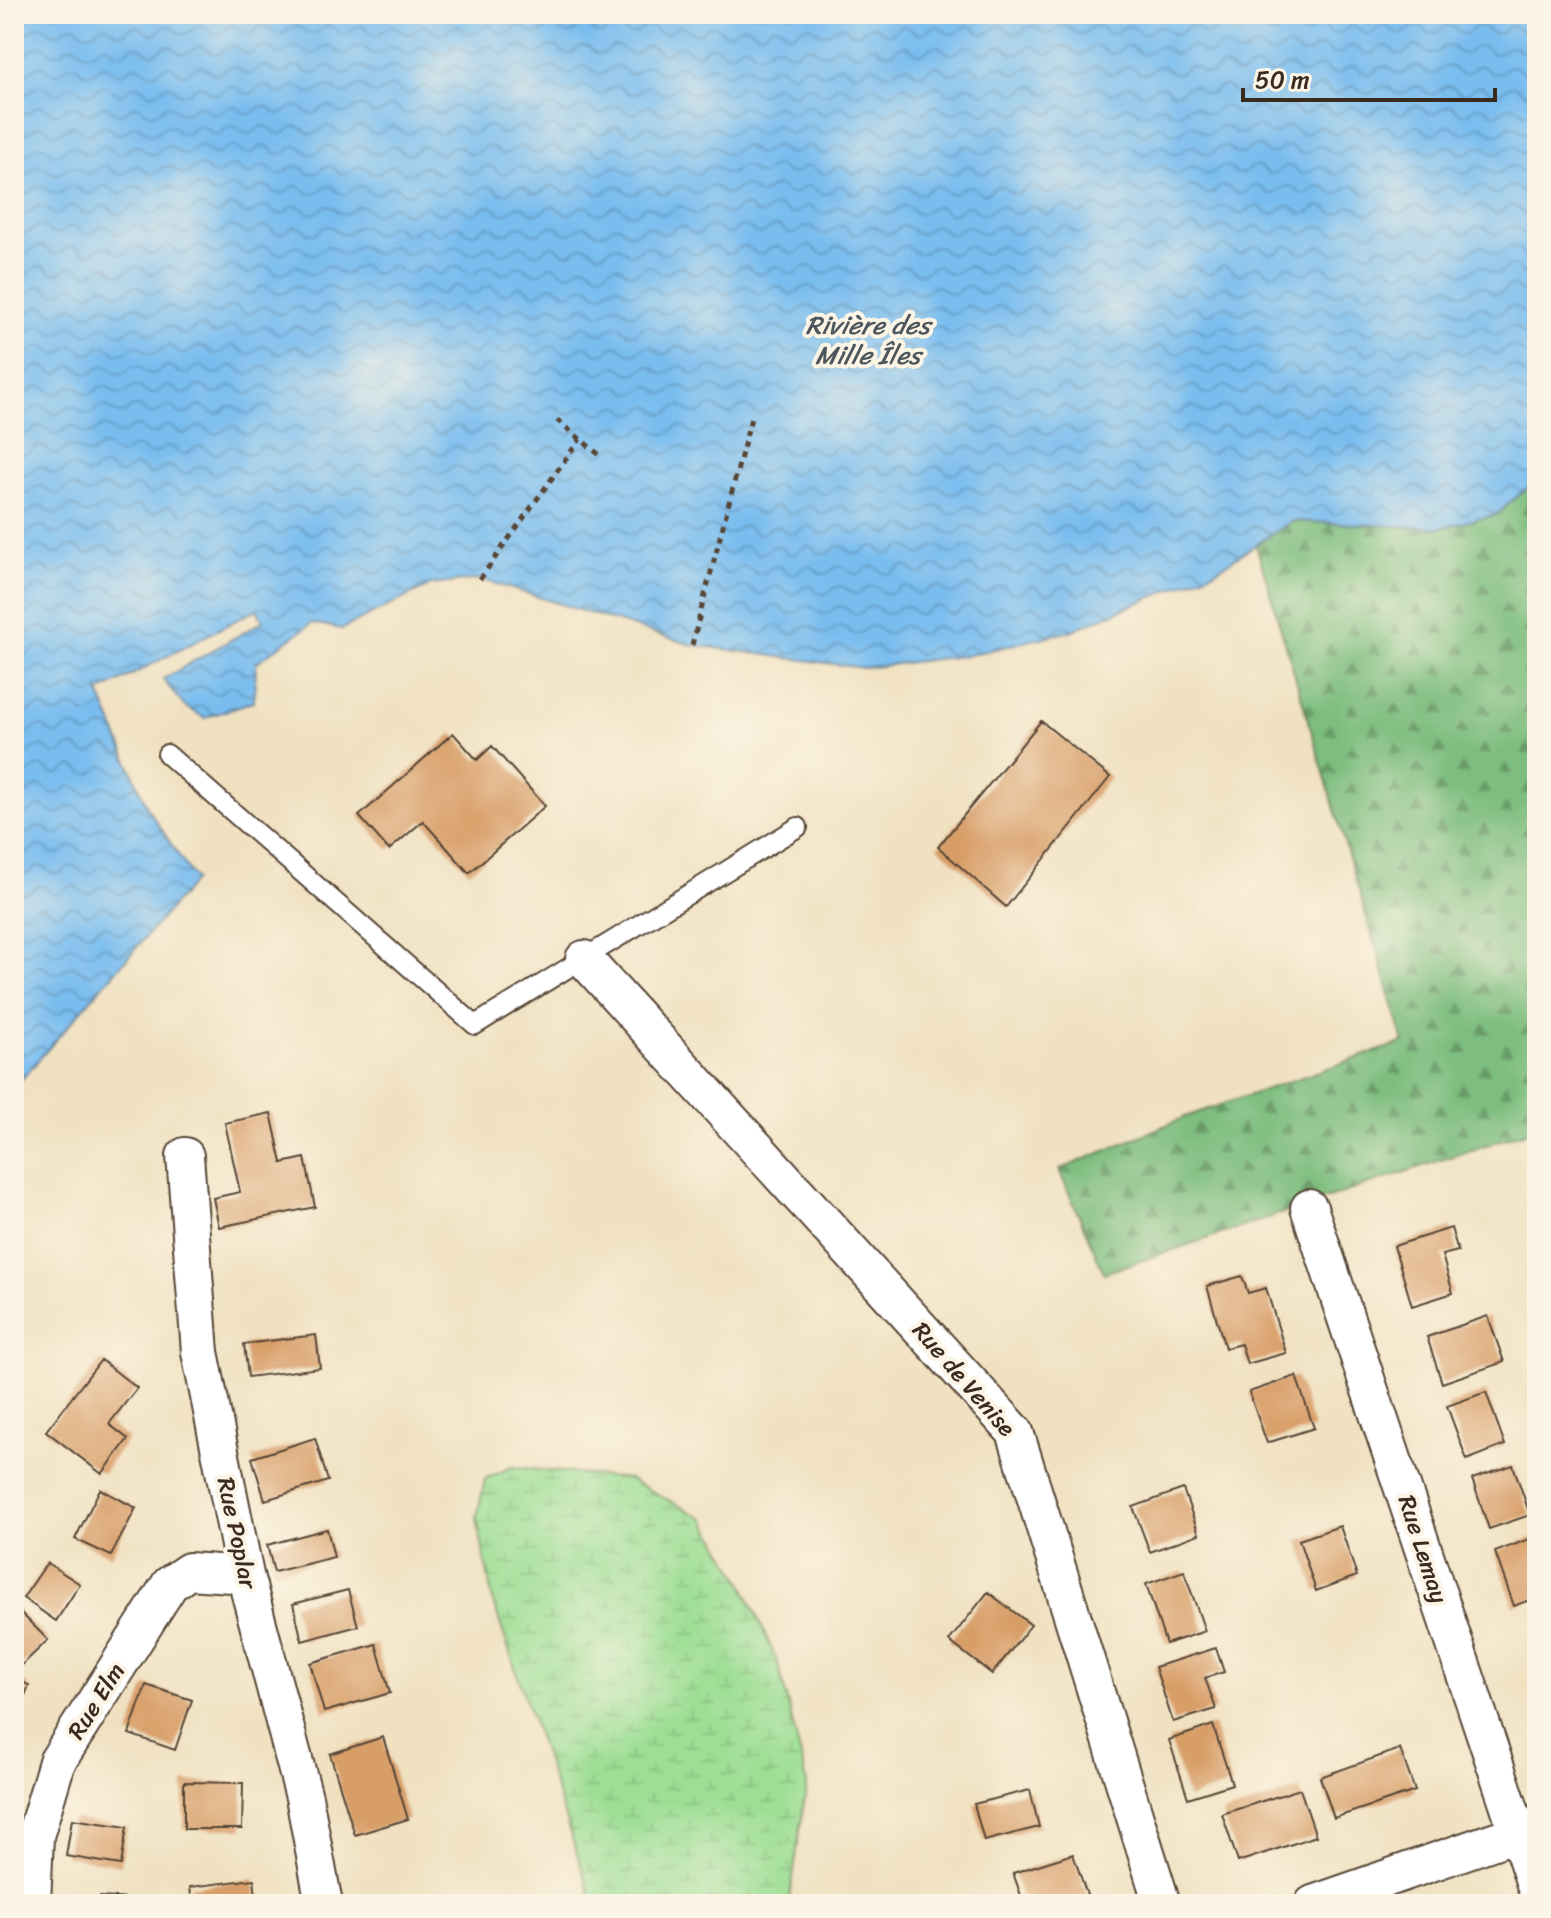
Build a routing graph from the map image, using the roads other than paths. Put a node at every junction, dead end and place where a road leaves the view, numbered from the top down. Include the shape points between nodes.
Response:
1 (167, 754) dead end
2 (798, 827) dead end
3 (584, 959) junction
4 (185, 1156) dead end
5 (1309, 1208) dead end
6 (245, 1575) junction
7 (1527, 1830) edge
8 (1537, 1890) edge
9 (32, 1904) edge
10 (324, 1904) edge
11 (1162, 1904) edge
12 (1313, 1904) edge

1 - 3 lane via 475,1025
2 - 3 lane
3 - 11 street, Rue de Venise via 1015,1432
4 - 6 street, Rue Poplar via 200,1352
5 - 7 street, Rue Lemay
6 - 9 street, Rue Elm via 189,1571 170,1584 57,1762 35,1836
6 - 10 street, Rue Poplar via 304,1797
7 - 8 street, Rue Lemay
7 - 12 street

